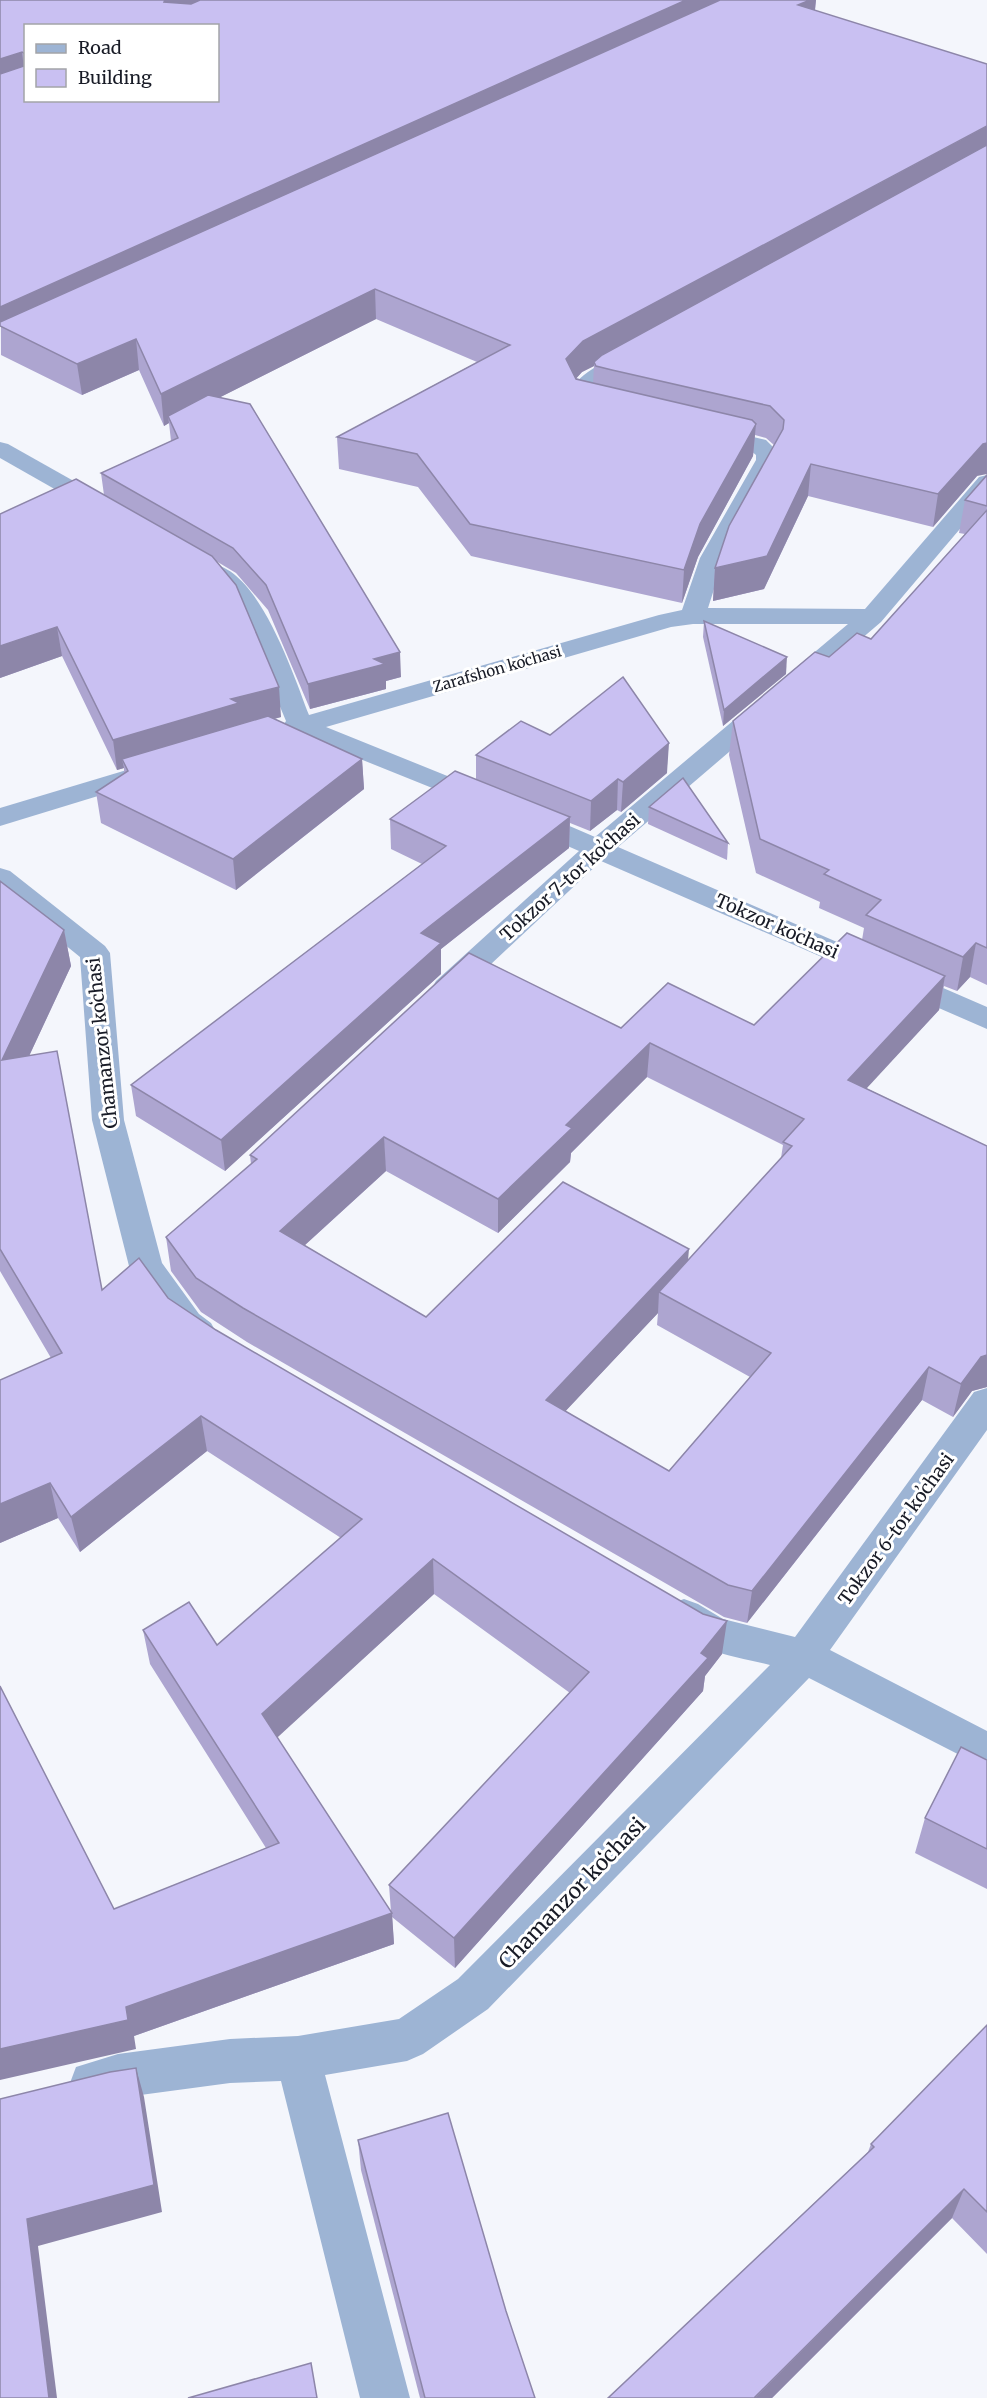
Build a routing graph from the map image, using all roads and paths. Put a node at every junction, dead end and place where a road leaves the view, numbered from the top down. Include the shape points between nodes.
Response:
1 (653, 345) edge
2 (626, 414) edge
3 (692, 429) edge
4 (0, 449) edge
5 (987, 482) edge
6 (124, 519) edge
7 (188, 557) edge
8 (693, 616) junction
9 (872, 617) junction
10 (301, 726) junction
11 (267, 736) edge
12 (178, 763) edge
13 (0, 817) edge
14 (599, 848) junction
15 (0, 877) edge
16 (425, 1009) edge
17 (987, 1019) edge
18 (172, 1242) edge
19 (146, 1266) junction
20 (225, 1348) edge
21 (987, 1402) edge
22 (653, 1598) edge
23 (804, 1656) junction
24 (987, 1752) edge
25 (298, 2058) junction
26 (54, 2092) edge
27 (386, 2398) edge

1 - 2 street via 591,379 578,392 584,403
3 - 8 street via 758,445 768,453 712,558
4 - 6 street
5 - 9 street, Tokzor 7-tor koʼchasi
7 - 10 street via 225,579 253,611
8 - 9 street, Zarafshon koʻchasi
8 - 10 street, Zarafshon koʻchasi
9 - 14 street, Tokzor 7-tor koʼchasi
10 - 11 street, Zarafshon koʻchasi
10 - 14 street
12 - 13 street
14 - 16 street, Tokzor 7-tor koʼchasi
14 - 17 street, Tokzor koʻchasi
15 - 19 street, Chamanzor koʻchasi via 95,953 108,1120
18 - 19 street
19 - 20 street, Chamanzor koʻchasi via 187,1323
21 - 23 street, Tokzor 6-tor koʼchasi
22 - 23 street via 714,1634
23 - 24 street
23 - 25 street, Chamanzor koʻchasi via 473,1994 407,2039
25 - 26 street, Chamanzor koʻchasi via 230,2061 118,2076
25 - 27 street

